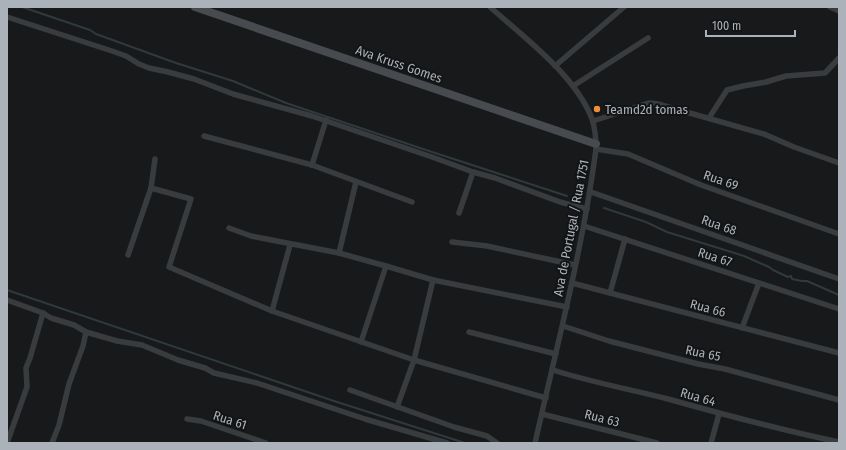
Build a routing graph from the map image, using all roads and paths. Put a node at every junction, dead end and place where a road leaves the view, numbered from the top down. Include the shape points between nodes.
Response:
1 (195, 7) edge
2 (490, 7) edge
3 (624, 7) edge
4 (830, 7) edge
5 (839, 11) edge
6 (7, 17) edge
7 (648, 38) dead end
8 (839, 58) edge
9 (555, 66) junction
10 (573, 86) junction
11 (708, 118) junction
12 (326, 120) junction
13 (593, 121) junction
14 (204, 136) dead end
15 (596, 147) junction
16 (155, 159) dead end
17 (839, 163) edge
18 (312, 165) junction
19 (473, 172) junction
20 (356, 182) junction
21 (151, 188) junction
22 (591, 192) junction
23 (412, 202) dead end
24 (588, 209) junction
25 (459, 213) dead end
26 (584, 226) junction
27 (229, 228) dead end
28 (839, 234) edge
29 (625, 239) junction
30 (452, 242) dead end
31 (290, 245) junction
32 (339, 253) junction
33 (128, 255) dead end
34 (575, 265) junction
35 (386, 266) junction
36 (433, 280) junction
37 (839, 280) edge
38 (572, 283) junction
39 (759, 283) junction
40 (610, 293) junction
41 (7, 300) edge
42 (567, 307) junction
43 (839, 309) edge
44 (272, 311) junction
45 (43, 314) junction
46 (563, 326) junction
47 (742, 328) junction
48 (86, 332) junction
49 (469, 332) dead end
50 (362, 342) junction
51 (839, 353) edge
52 (556, 354) junction
53 (414, 360) junction
54 (552, 370) junction
55 (350, 390) dead end
56 (546, 398) junction
57 (839, 400) edge
58 (397, 407) junction
59 (542, 414) junction
60 (719, 414) junction
61 (187, 419) dead end
62 (839, 442) edge
63 (7, 443) edge
64 (52, 443) edge
65 (266, 443) edge
66 (447, 443) edge
67 (497, 443) edge
68 (535, 443) edge
69 (657, 443) edge
70 (711, 443) edge

1 - 15 street, Ava Kruss Gomes
2 - 9 street, Ava de Portugal / Rua 1751
3 - 9 street
4 - 5 street
6 - 12 street via 126,56 149,68 194,79 233,94
7 - 10 street
8 - 11 street via 825,73 786,76 727,90
9 - 10 street, Ava de Portugal / Rua 1751
10 - 13 street, Ava de Portugal / Rua 1751
11 - 13 street via 650,103
11 - 17 street via 764,134
12 - 18 street
12 - 19 street
13 - 15 street, Ava de Portugal / Rua 1751
14 - 18 street
15 - 22 street, Ava de Portugal / Rua 1751
15 - 28 street, Rua 69 via 628,154 701,185
16 - 21 street
18 - 20 street
19 - 24 street
19 - 25 street
20 - 23 street
20 - 32 street
21 - 33 street
21 - 44 street via 191,199 169,266
22 - 24 street, Ava de Portugal / Rua 1751
22 - 37 street, Rua 68
24 - 26 street, Ava de Portugal / Rua 1751
26 - 29 street, Rua 67
26 - 34 street, Ava de Portugal / Rua 1751
27 - 31 street
29 - 39 street, Rua 67
29 - 40 street
30 - 34 street via 486,246
31 - 32 street
31 - 44 street
32 - 35 street
34 - 38 street, Ava de Portugal / Rua 1751
35 - 36 street
35 - 50 street
36 - 42 street
36 - 53 street
38 - 40 street, Rua 66
38 - 42 street, Ava de Portugal / Rua 1751
39 - 43 street, Rua 67
39 - 47 street
40 - 47 street, Rua 66
41 - 45 street
42 - 46 street, Ava de Portugal / Rua 1751
44 - 50 street
45 - 48 street
45 - 63 street via 26,368 27,387
46 - 52 street, Ava de Portugal / Rua 1751
46 - 57 street, Rua 65 via 609,341
47 - 51 street, Rua 66
48 - 64 street
48 - 66 street via 117,342 142,344 214,373 257,383 358,417
49 - 52 street
50 - 53 street
52 - 54 street, Ava de Portugal / Rua 1751
53 - 56 street
53 - 58 street
54 - 56 street, Ava de Portugal / Rua 1751
54 - 60 street, Rua 64
55 - 58 street
56 - 59 street, Ava de Portugal / Rua 1751
58 - 67 street via 486,436
59 - 68 street, Ava de Portugal / Rua 1751
59 - 69 street, Rua 63
60 - 62 street, Rua 64
60 - 70 street
61 - 65 street, Rua 61 via 201,421

